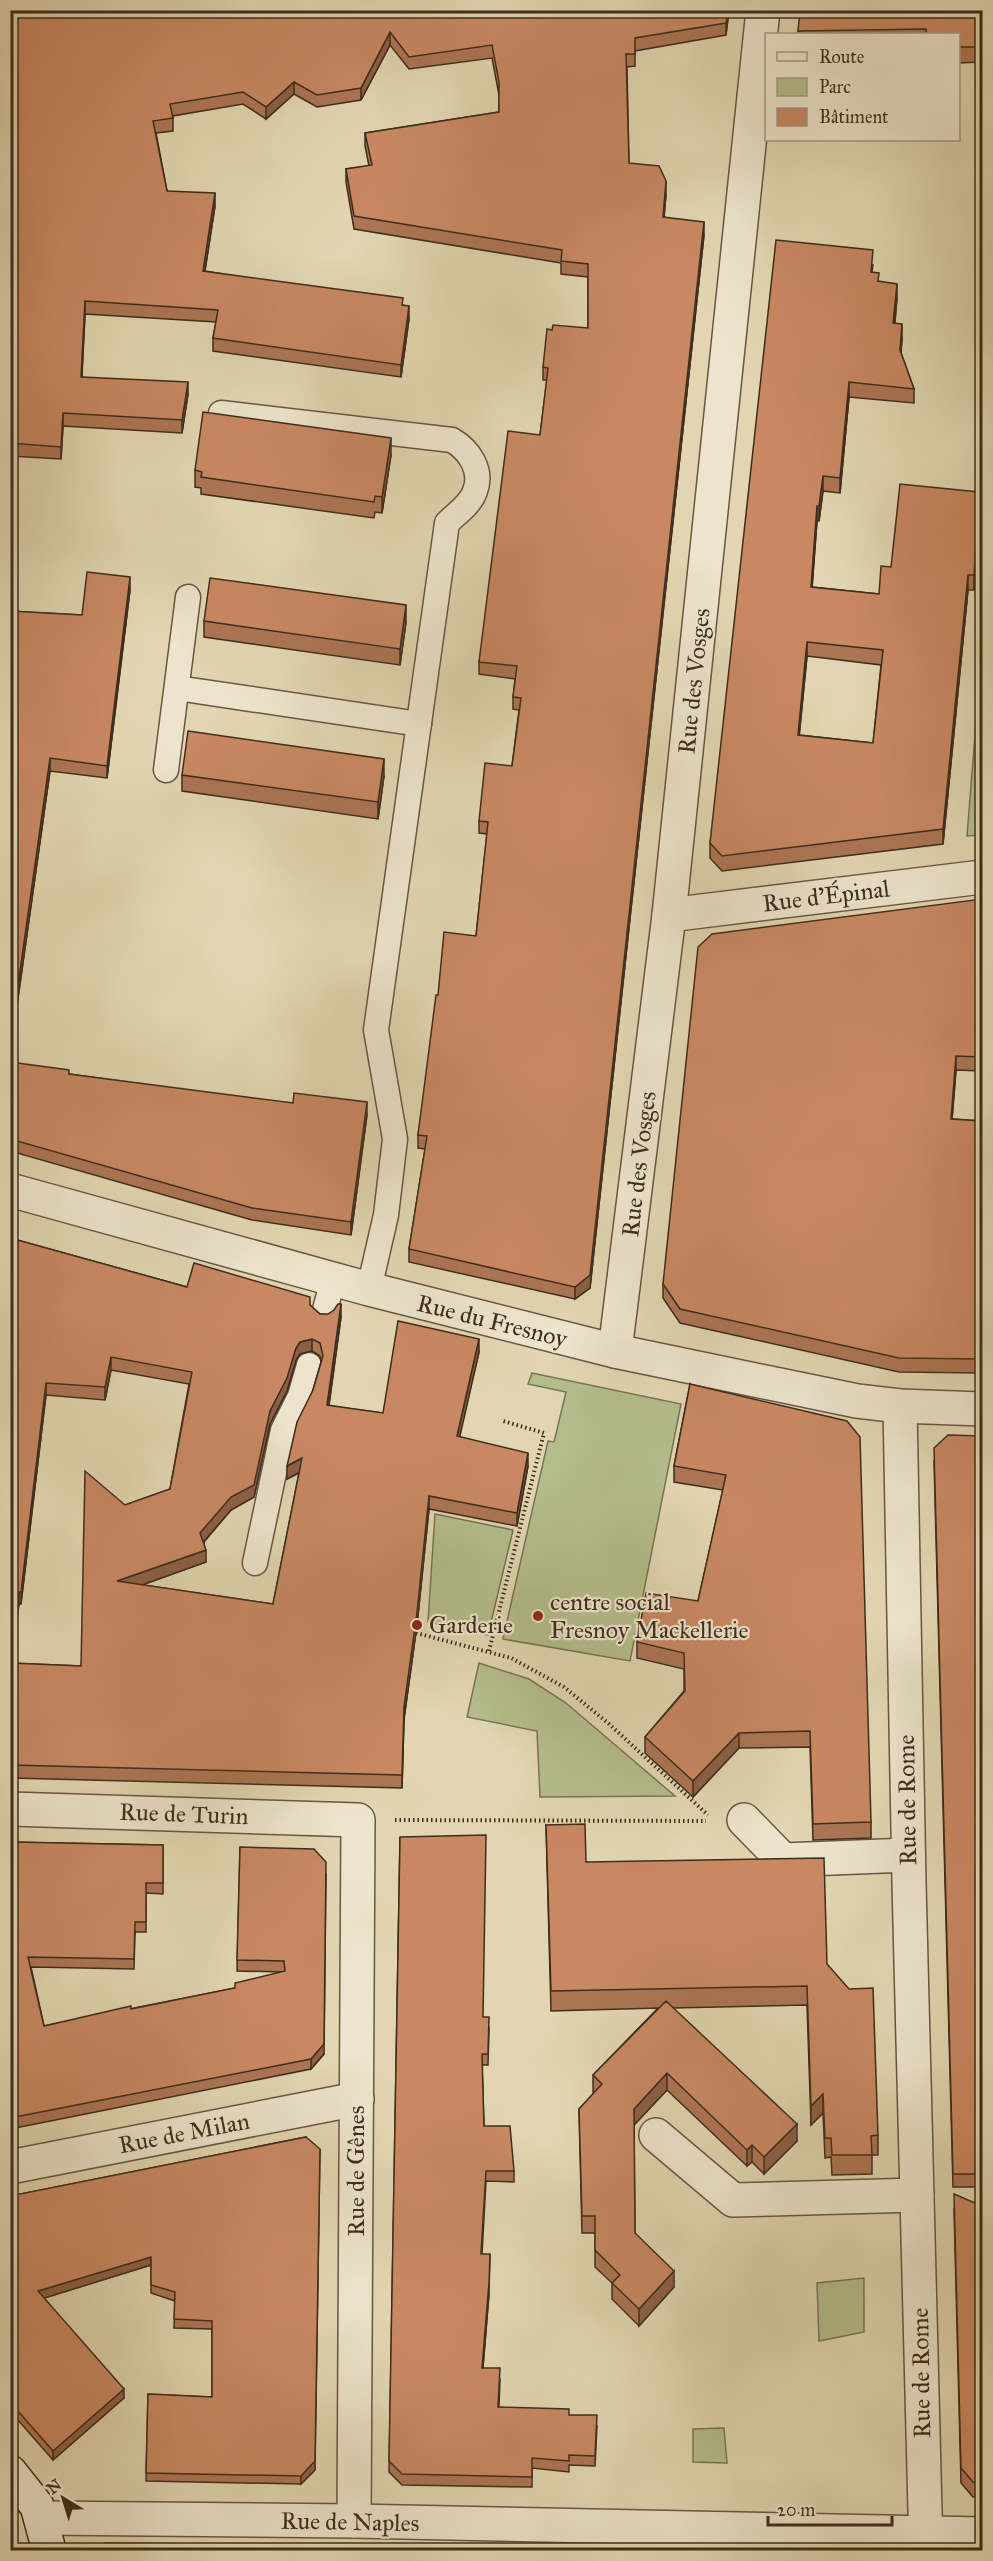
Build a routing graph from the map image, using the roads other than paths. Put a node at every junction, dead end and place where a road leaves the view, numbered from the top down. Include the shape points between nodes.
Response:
1 (763, 10) edge
2 (221, 412) edge
3 (188, 597) dead end
4 (177, 688) junction
5 (419, 724) junction
6 (166, 770) dead end
7 (982, 877) edge
8 (669, 915) junction
9 (10, 1190) edge
10 (333, 1280) junction
11 (369, 1290) junction
12 (324, 1314) edge
13 (615, 1351) junction
14 (309, 1365) dead end
15 (900, 1406) junction
16 (982, 1409) edge
17 (255, 1563) dead end
18 (10, 1809) edge
19 (358, 1820) joint
20 (744, 1820) dead end
21 (908, 1856) junction
22 (357, 2099) junction
23 (656, 2135) dead end
24 (10, 2167) edge
25 (917, 2194) junction
26 (10, 2472) edge
27 (42, 2518) junction
28 (354, 2522) junction
29 (982, 2534) edge
30 (925, 2542) edge
31 (50, 2550) edge

1 - 8 street, Rue des Vosges
2 - 5 lane via 452,440 467,449 478,476 468,503 447,523
3 - 4 lane
4 - 5 lane
4 - 6 lane
5 - 11 lane via 376,1030 395,1138 386,1215
7 - 8 street, Rue d'Épinal
8 - 13 street, Rue des Vosges
9 - 10 street, Rue du Fresnoy
10 - 11 street, Rue du Fresnoy
10 - 12 lane
11 - 13 street, Rue du Fresnoy
13 - 15 street, Rue du Fresnoy via 857,1401
14 - 17 lane via 300,1396 283,1430
15 - 16 street, Rue du Fresnoy
15 - 21 street, Rue de Rome
18 - 19 street, Rue de Turin
19 - 22 street, Rue de Gênes
20 - 21 street via 783,1860
21 - 25 street, Rue de Rome
22 - 24 street, Rue de Milan
22 - 28 street, Rue de Gênes
23 - 25 street via 734,2200
25 - 30 street, Rue de Rome
26 - 27 street
27 - 28 street, Rue de Naples
27 - 31 street
28 - 30 street, Rue de Naples
29 - 30 street, Rue de Naples

